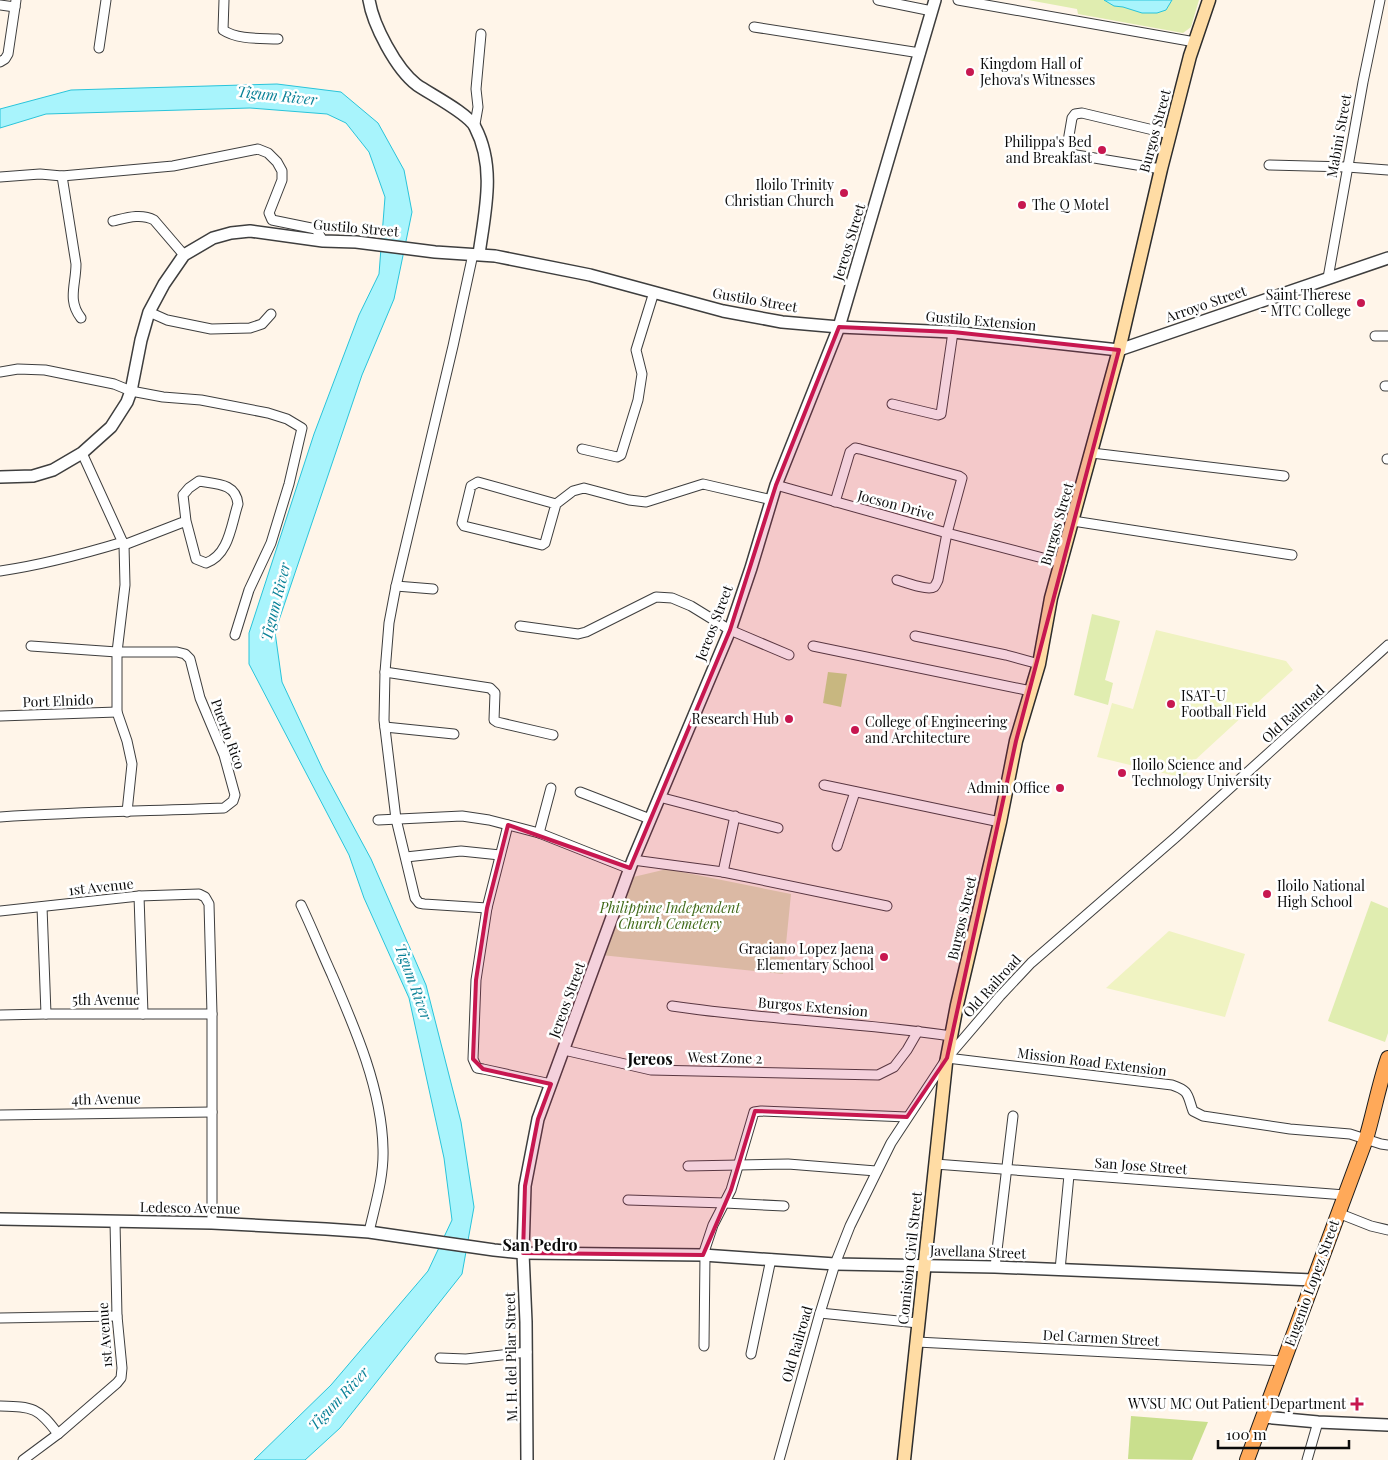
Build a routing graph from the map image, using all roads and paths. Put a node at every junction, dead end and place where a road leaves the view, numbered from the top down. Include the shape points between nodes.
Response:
1 (106, 0) edge
2 (224, 0) edge
3 (368, 0) edge
4 (878, 0) edge
5 (958, 0) edge
6 (1209, 0) edge
7 (1380, 0) edge
8 (16, 3) edge
9 (0, 5) edge
10 (934, 6) edge
11 (754, 27) dead end
12 (481, 34) dead end
13 (278, 39) dead end
14 (1195, 42) junction
15 (98, 48) dead end
16 (920, 53) junction
17 (0, 62) edge
18 (475, 124) junction
19 (1170, 134) junction
20 (1040, 149) dead end
21 (1066, 153) junction
22 (1269, 165) dead end
23 (1347, 167) junction
24 (1160, 169) junction
25 (1388, 170) edge
26 (62, 176) junction
27 (0, 177) edge
28 (113, 221) dead end
29 (323, 241) junction
30 (476, 254) junction
31 (184, 255) junction
32 (1388, 258) edge
33 (1328, 278) junction
34 (654, 292) junction
35 (149, 312) junction
36 (272, 314) dead end
37 (81, 318) dead end
38 (839, 327) junction
39 (953, 332) junction
40 (1375, 336) dead end
41 (1388, 336) edge
42 (1119, 350) junction
43 (0, 372) edge
44 (131, 391) junction
45 (892, 404) dead end
46 (582, 449) dead end
47 (82, 453) junction
48 (1092, 453) junction
49 (1284, 476) dead end
50 (0, 477) edge
51 (776, 485) junction
52 (772, 500) junction
53 (834, 502) junction
54 (556, 504) junction
55 (186, 521) junction
56 (1073, 522) junction
57 (947, 533) junction
58 (124, 543) junction
59 (1292, 555) dead end
60 (1062, 562) junction
61 (0, 571) edge
62 (897, 580) dead end
63 (396, 586) junction
64 (433, 589) dead end
65 (520, 626) dead end
66 (730, 630) junction
67 (235, 635) dead end
68 (915, 636) dead end
69 (1388, 645) edge
70 (31, 646) dead end
71 (813, 646) dead end
72 (117, 652) junction
73 (789, 655) dead end
74 (1039, 664) junction
75 (385, 672) junction
76 (1031, 691) junction
77 (116, 712) junction
78 (0, 716) edge
79 (385, 727) junction
80 (454, 734) dead end
81 (553, 735) dead end
82 (824, 785) dead end
83 (551, 788) dead end
84 (580, 792) dead end
85 (855, 792) junction
86 (659, 797) junction
87 (127, 812) junction
88 (735, 816) junction
89 (0, 817) edge
90 (650, 819) junction
91 (378, 820) dead end
92 (396, 820) junction
93 (1000, 822) junction
94 (508, 825) junction
95 (778, 828) dead end
96 (539, 833) junction
97 (837, 846) dead end
98 (500, 855) junction
99 (406, 857) junction
100 (632, 864) junction
101 (723, 872) junction
102 (139, 896) junction
103 (302, 905) dead end
104 (887, 906) dead end
105 (42, 907) junction
106 (487, 908) junction
107 (0, 911) edge
108 (672, 1006) dead end
109 (46, 1014) junction
110 (143, 1014) junction
111 (212, 1014) junction
112 (0, 1015) edge
113 (918, 1031) junction
114 (951, 1036) junction
115 (564, 1050) junction
116 (947, 1058) junction
117 (1388, 1058) edge
118 (551, 1084) junction
119 (1388, 1084) edge
120 (1376, 1105) junction
121 (212, 1112) junction
122 (0, 1115) edge
123 (1013, 1116) dead end
124 (907, 1117) junction
125 (1366, 1139) junction
126 (1388, 1145) edge
127 (739, 1164) junction
128 (935, 1164) junction
129 (688, 1166) dead end
130 (1006, 1170) junction
131 (876, 1172) junction
132 (1069, 1175) junction
133 (1345, 1195) junction
134 (628, 1200) dead end
135 (725, 1202) junction
136 (784, 1206) dead end
137 (1338, 1214) junction
138 (0, 1219) edge
139 (115, 1222) junction
140 (212, 1223) junction
141 (1388, 1230) edge
142 (374, 1233) junction
143 (494, 1250) joint
144 (523, 1253) junction
145 (704, 1255) junction
146 (771, 1259) junction
147 (835, 1264) junction
148 (923, 1266) junction
149 (996, 1267) junction
150 (1060, 1270) junction
151 (1313, 1280) junction
152 (820, 1313) junction
153 (116, 1316) junction
154 (0, 1318) edge
155 (918, 1323) junction
156 (917, 1342) junction
157 (704, 1346) dead end
158 (527, 1352) junction
159 (751, 1354) dead end
160 (440, 1358) dead end
161 (1284, 1361) junction
162 (0, 1406) edge
163 (1263, 1417) junction
164 (1318, 1422) junction
165 (1388, 1424) edge
166 (58, 1434) junction
167 (23, 1460) edge
168 (527, 1460) edge
169 (779, 1460) edge
170 (904, 1460) edge
171 (1247, 1460) edge
172 (1307, 1460) edge

1 - 15 street
2 - 13 street via 223,30 228,34
3 - 18 street via 378,31 408,76
4 - 10 street
5 - 14 street
6 - 14 main road, Burgos Street
7 - 23 street, Mabini Street
8 - 9 street
8 - 17 street via 8,54
10 - 16 street, Jereos Street
11 - 16 street
12 - 18 street
14 - 19 main road, Burgos Street
16 - 38 street, Jereos Street
18 - 30 street via 489,183
19 - 21 street via 1075,114
19 - 24 main road, Burgos Street
20 - 21 street
21 - 24 street
22 - 23 street
23 - 25 street
23 - 33 street, Mabini Street
24 - 42 main road, Burgos Street
26 - 27 street
26 - 29 street via 172,166 258,149 272,156 283,175 269,213 272,220 316,229
26 - 37 street via 76,264 73,301
28 - 31 street via 149,217
29 - 30 street, Gustilo Street
29 - 31 street, Gustilo Street via 250,231 213,238
30 - 34 street, Gustilo Street via 590,275
30 - 63 street
31 - 35 street, Gustilo Street
32 - 33 street, Arroyo Street
33 - 42 street, Arroyo Street
34 - 38 street, Gustilo Street via 742,315
34 - 46 street via 636,350 642,374 638,400 621,456
35 - 36 street via 167,320 211,328 250,328 262,324
35 - 44 street, Gustilo Street
38 - 39 street, Gustilo Extension
38 - 51 street, Jereos Street
39 - 42 street, Gustilo Extension
39 - 45 street via 941,414
40 - 41 street
42 - 48 main road, Burgos Street
43 - 44 street via 45,370 114,384
44 - 47 street, Gustilo Street via 111,427
44 - 67 street via 268,413 302,428 271,543 249,590
47 - 50 street, Gustilo Street via 53,470 33,476
47 - 58 street
48 - 49 street
48 - 56 main road, Burgos Street
51 - 52 street, Jereos Street
51 - 53 street, Jocson Drive
52 - 54 street via 703,484 646,502 584,488 573,491
52 - 66 street, Jereos Street
53 - 57 street, Jocson Drive
53 - 57 street via 852,449 887,456 962,478
54 - 54 street via 478,482 471,486 462,523 542,545 545,544
55 - 55 street via 183,495 195,482 227,486 234,490 238,504 224,548 216,560 206,563 196,559
55 - 58 street
56 - 59 street
56 - 60 main road, Burgos Street
57 - 60 street
57 - 62 street, Jocson Drive via 936,585 927,588
58 - 61 street
58 - 72 street via 125,584
60 - 74 main road, Burgos Street via 1051,598
63 - 64 street
63 - 75 street
65 - 66 street via 578,634 656,596 691,606
66 - 73 street
66 - 86 street, Jereos Street
68 - 74 street
69 - 116 street, Old Railroad via 1031,963
70 - 72 street
71 - 76 street
72 - 77 street
72 - 87 street, Puerto Rico via 177,652 190,659 200,698 224,755 235,795 224,808
74 - 76 main road, Burgos Street
75 - 79 street
75 - 81 street via 490,688 495,693 494,720
76 - 93 main road, Burgos Street via 1016,741
77 - 78 street, Port Elnido
77 - 87 street via 132,764
79 - 80 street
79 - 92 street
82 - 85 street
83 - 96 street
84 - 90 street
85 - 93 street
85 - 97 street
86 - 88 street
86 - 90 street, Jereos Street
87 - 89 street, Puerto Rico
88 - 95 street
88 - 101 street
90 - 100 street, Jereos Street
91 - 92 street
92 - 94 street via 462,816
92 - 99 street
93 - 114 main road, Burgos Street
94 - 96 street
94 - 98 street
96 - 100 street
98 - 99 street via 461,851
98 - 106 street
99 - 106 street via 415,898 419,902
100 - 101 street
100 - 115 street, Jereos Street
101 - 104 street
102 - 105 street, 1st Avenue
102 - 110 street
102 - 111 street, 1st Avenue via 199,894 205,897 209,904
103 - 142 street via 358,1037 379,1115 383,1161
105 - 107 street, 1st Avenue
105 - 109 street
106 - 118 street via 476,980 474,1064 483,1069
108 - 113 street, Burgos Extension via 724,1014
109 - 110 street, 5th Avenue
109 - 112 street, 5th Avenue
110 - 111 street, 5th Avenue
111 - 121 street
113 - 114 street, Burgos Extension
113 - 115 street, West Zone 2 via 894,1067 878,1075 651,1070
114 - 116 main road, Burgos Street
115 - 118 street, Jereos Street
116 - 124 street, Old Railroad
116 - 125 street, Mission Road Extension via 1172,1085 1186,1091 1193,1111 1203,1116 1350,1134
116 - 128 main road, Comision Civil Street
117 - 120 main road
118 - 144 street, Jereos Street via 538,1119 525,1186
119 - 120 main road
120 - 125 main road, Eugenio Lopez Street
121 - 122 street, 4th Avenue
121 - 140 street
123 - 130 street
124 - 127 street via 754,1112
124 - 131 street, Old Railroad
125 - 126 street, Mission Road Extension
125 - 133 main road, Eugenio Lopez Street
127 - 129 street
127 - 131 street via 788,1164
127 - 135 street
128 - 130 street, San Jose Street
128 - 148 main road, Comision Civil Street
130 - 132 street, San Jose Street
130 - 149 street
131 - 147 street, Old Railroad
132 - 133 street, San Jose Street
132 - 150 street
133 - 137 main road, Eugenio Lopez Street
134 - 135 street
135 - 136 street
135 - 145 street via 713,1225
137 - 141 street
137 - 151 main road, Eugenio Lopez Street
138 - 139 street, Ledesco Avenue
139 - 140 street, Ledesco Avenue
139 - 153 street, 1st Avenue
140 - 142 street, Ledesco Avenue
142 - 143 street, Ledesco Avenue
143 - 144 street, Javellana Street
144 - 145 street, Javellana Street
144 - 158 street, M. H. del Pilar Street
145 - 146 street, Javellana Street
145 - 157 street
146 - 147 street, Javellana Street
146 - 159 street
147 - 148 street, Javellana Street
147 - 152 street, Old Railroad
148 - 149 street, Javellana Street
148 - 155 main road, Comision Civil Street
149 - 150 street, Javellana Street
150 - 151 street, Javellana Street
151 - 161 main road, Eugenio Lopez Street
152 - 155 street
152 - 169 street, Old Railroad
153 - 154 street
153 - 166 street, 1st Avenue via 121,1378
155 - 156 main road, Comision Civil Street
156 - 161 street, Del Carmen Street
156 - 170 main road, Comision Civil Street
158 - 160 street via 466,1359
158 - 168 street, M. H. del Pilar Street
161 - 163 main road, Eugenio Lopez Street
162 - 166 street via 33,1409 47,1419
163 - 164 street
163 - 171 main road, Eugenio Lopez Street
164 - 165 street
164 - 172 street
166 - 167 street, 1st Avenue

